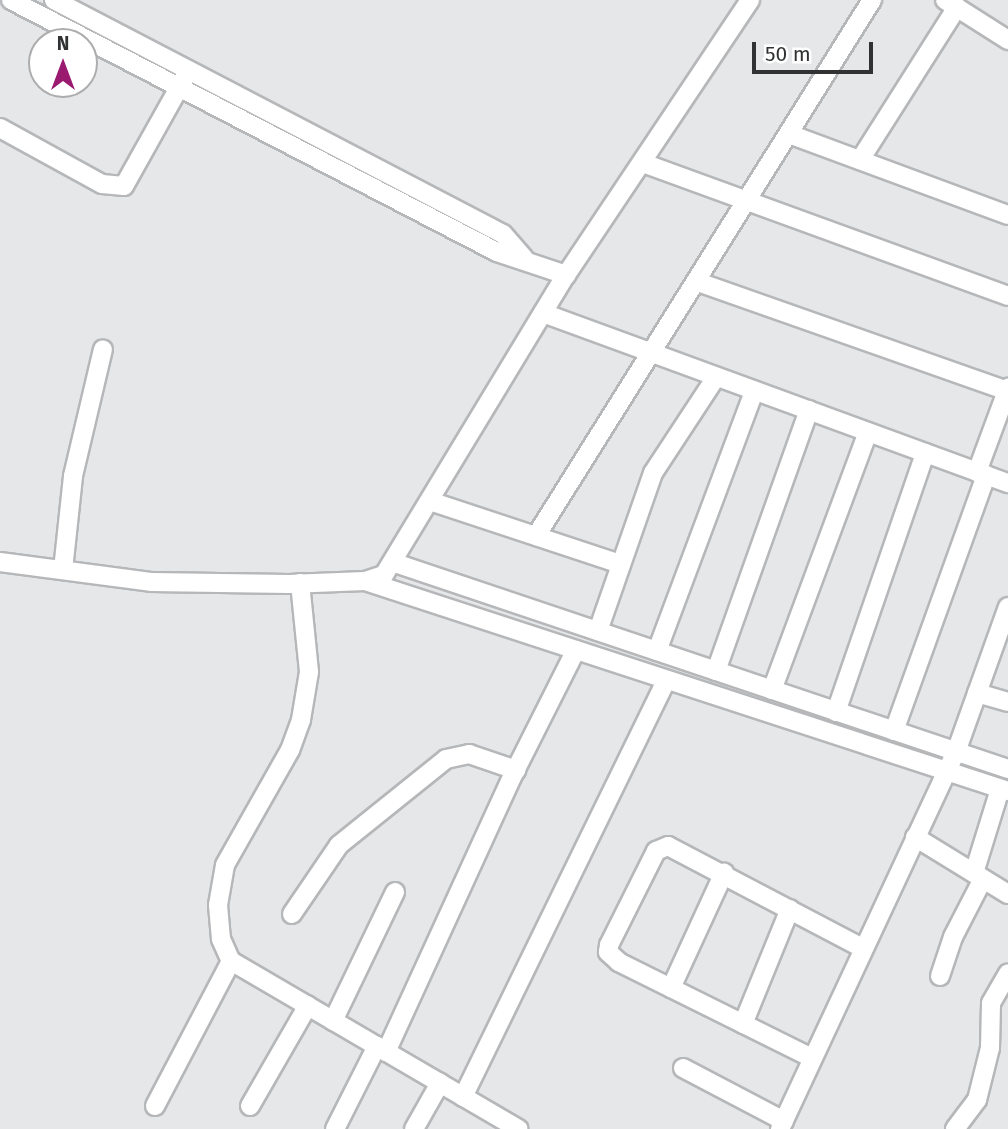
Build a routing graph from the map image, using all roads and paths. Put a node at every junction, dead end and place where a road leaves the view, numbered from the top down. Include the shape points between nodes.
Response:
1 (11, 0) edge
2 (54, 0) edge
3 (750, 0) edge
4 (872, 0) edge
5 (951, 4) edge
6 (1008, 40) edge
7 (185, 79) junction
8 (0, 128) edge
9 (789, 134) junction
10 (860, 160) junction
11 (643, 163) junction
12 (748, 201) junction
13 (1008, 215) edge
14 (566, 275) junction
15 (698, 282) junction
16 (1008, 296) edge
17 (543, 313) junction
18 (103, 349) dead end
19 (653, 354) junction
20 (716, 377) junction
21 (754, 390) junction
22 (1008, 390) edge
23 (809, 410) junction
24 (868, 432) junction
25 (925, 453) junction
26 (981, 473) junction
27 (1008, 483) edge
28 (430, 501) junction
29 (536, 536) junction
30 (0, 562) edge
31 (392, 562) junction
32 (621, 564) junction
33 (63, 570) junction
34 (365, 581) junction
35 (300, 583) junction
36 (1008, 607) edge
37 (598, 631) junction
38 (576, 650) junction
39 (657, 651) junction
40 (716, 671) junction
41 (666, 681) junction
42 (772, 690) junction
43 (977, 693) junction
44 (1008, 702) edge
45 (836, 712) junction
46 (894, 731) junction
47 (956, 752) junction
48 (1008, 769) edge
49 (516, 770) junction
50 (946, 772) junction
51 (1004, 790) edge
52 (915, 836) junction
53 (724, 873) junction
54 (979, 876) junction
55 (395, 892) dead end
56 (1008, 894) edge
57 (790, 909) junction
58 (292, 914) dead end
59 (862, 948) junction
60 (231, 961) junction
61 (1008, 974) edge
62 (940, 976) dead end
63 (671, 988) junction
64 (307, 1006) junction
65 (333, 1021) junction
66 (743, 1024) junction
67 (382, 1049) junction
68 (812, 1058) junction
69 (684, 1068) dead end
70 (440, 1083) junction
71 (463, 1097) junction
72 (155, 1106) dead end
73 (250, 1106) dead end
74 (782, 1125) edge
75 (512, 1127) edge
76 (335, 1129) edge
77 (414, 1129) edge
78 (955, 1129) edge

1 - 7 street
2 - 7 street
3 - 11 street
4 - 9 street
5 - 6 street
5 - 10 street
7 - 8 street via 124,186 102,184
7 - 14 street via 497,252
9 - 10 street
9 - 12 street
10 - 13 street
11 - 12 street
11 - 14 street
12 - 15 street
12 - 16 street
14 - 17 street
15 - 19 street
15 - 22 street
17 - 19 street
17 - 28 street
18 - 33 street via 73,476
19 - 20 street
19 - 29 street
20 - 21 street
20 - 32 street via 653,473
21 - 23 street
21 - 39 street
22 - 26 street
23 - 24 street
23 - 40 street
24 - 25 street
24 - 42 street
25 - 26 street
25 - 45 street
26 - 27 street
26 - 46 street
28 - 29 street
28 - 31 street
29 - 32 street
30 - 33 street
31 - 34 street via 384,575
31 - 37 street
32 - 37 street
33 - 35 street via 151,582
34 - 35 street
34 - 38 street
35 - 60 street via 309,672 301,720 290,750 225,865 218,921
36 - 43 street
37 - 39 street
38 - 41 street
38 - 49 street
39 - 40 street
40 - 42 street
41 - 50 street
41 - 71 street
42 - 45 street
43 - 44 street
43 - 47 street
45 - 46 street
46 - 47 street
47 - 48 street
47 - 50 street
49 - 58 street via 469,754 446,759 339,845
49 - 67 street
50 - 51 street
50 - 52 street
51 - 54 street
52 - 54 street
52 - 59 street
53 - 57 street
53 - 63 street
53 - 63 street via 678,848 662,846 609,945 611,957
54 - 56 street
54 - 62 street
55 - 65 street
57 - 59 street
57 - 66 street
59 - 68 street
60 - 64 street
60 - 72 street
61 - 78 street via 991,1003 990,1048 977,1100
63 - 66 street
64 - 65 street
64 - 73 street
65 - 67 street
66 - 68 street
67 - 70 street
67 - 76 street
68 - 74 street
69 - 74 street
70 - 71 street
70 - 77 street
71 - 75 street

